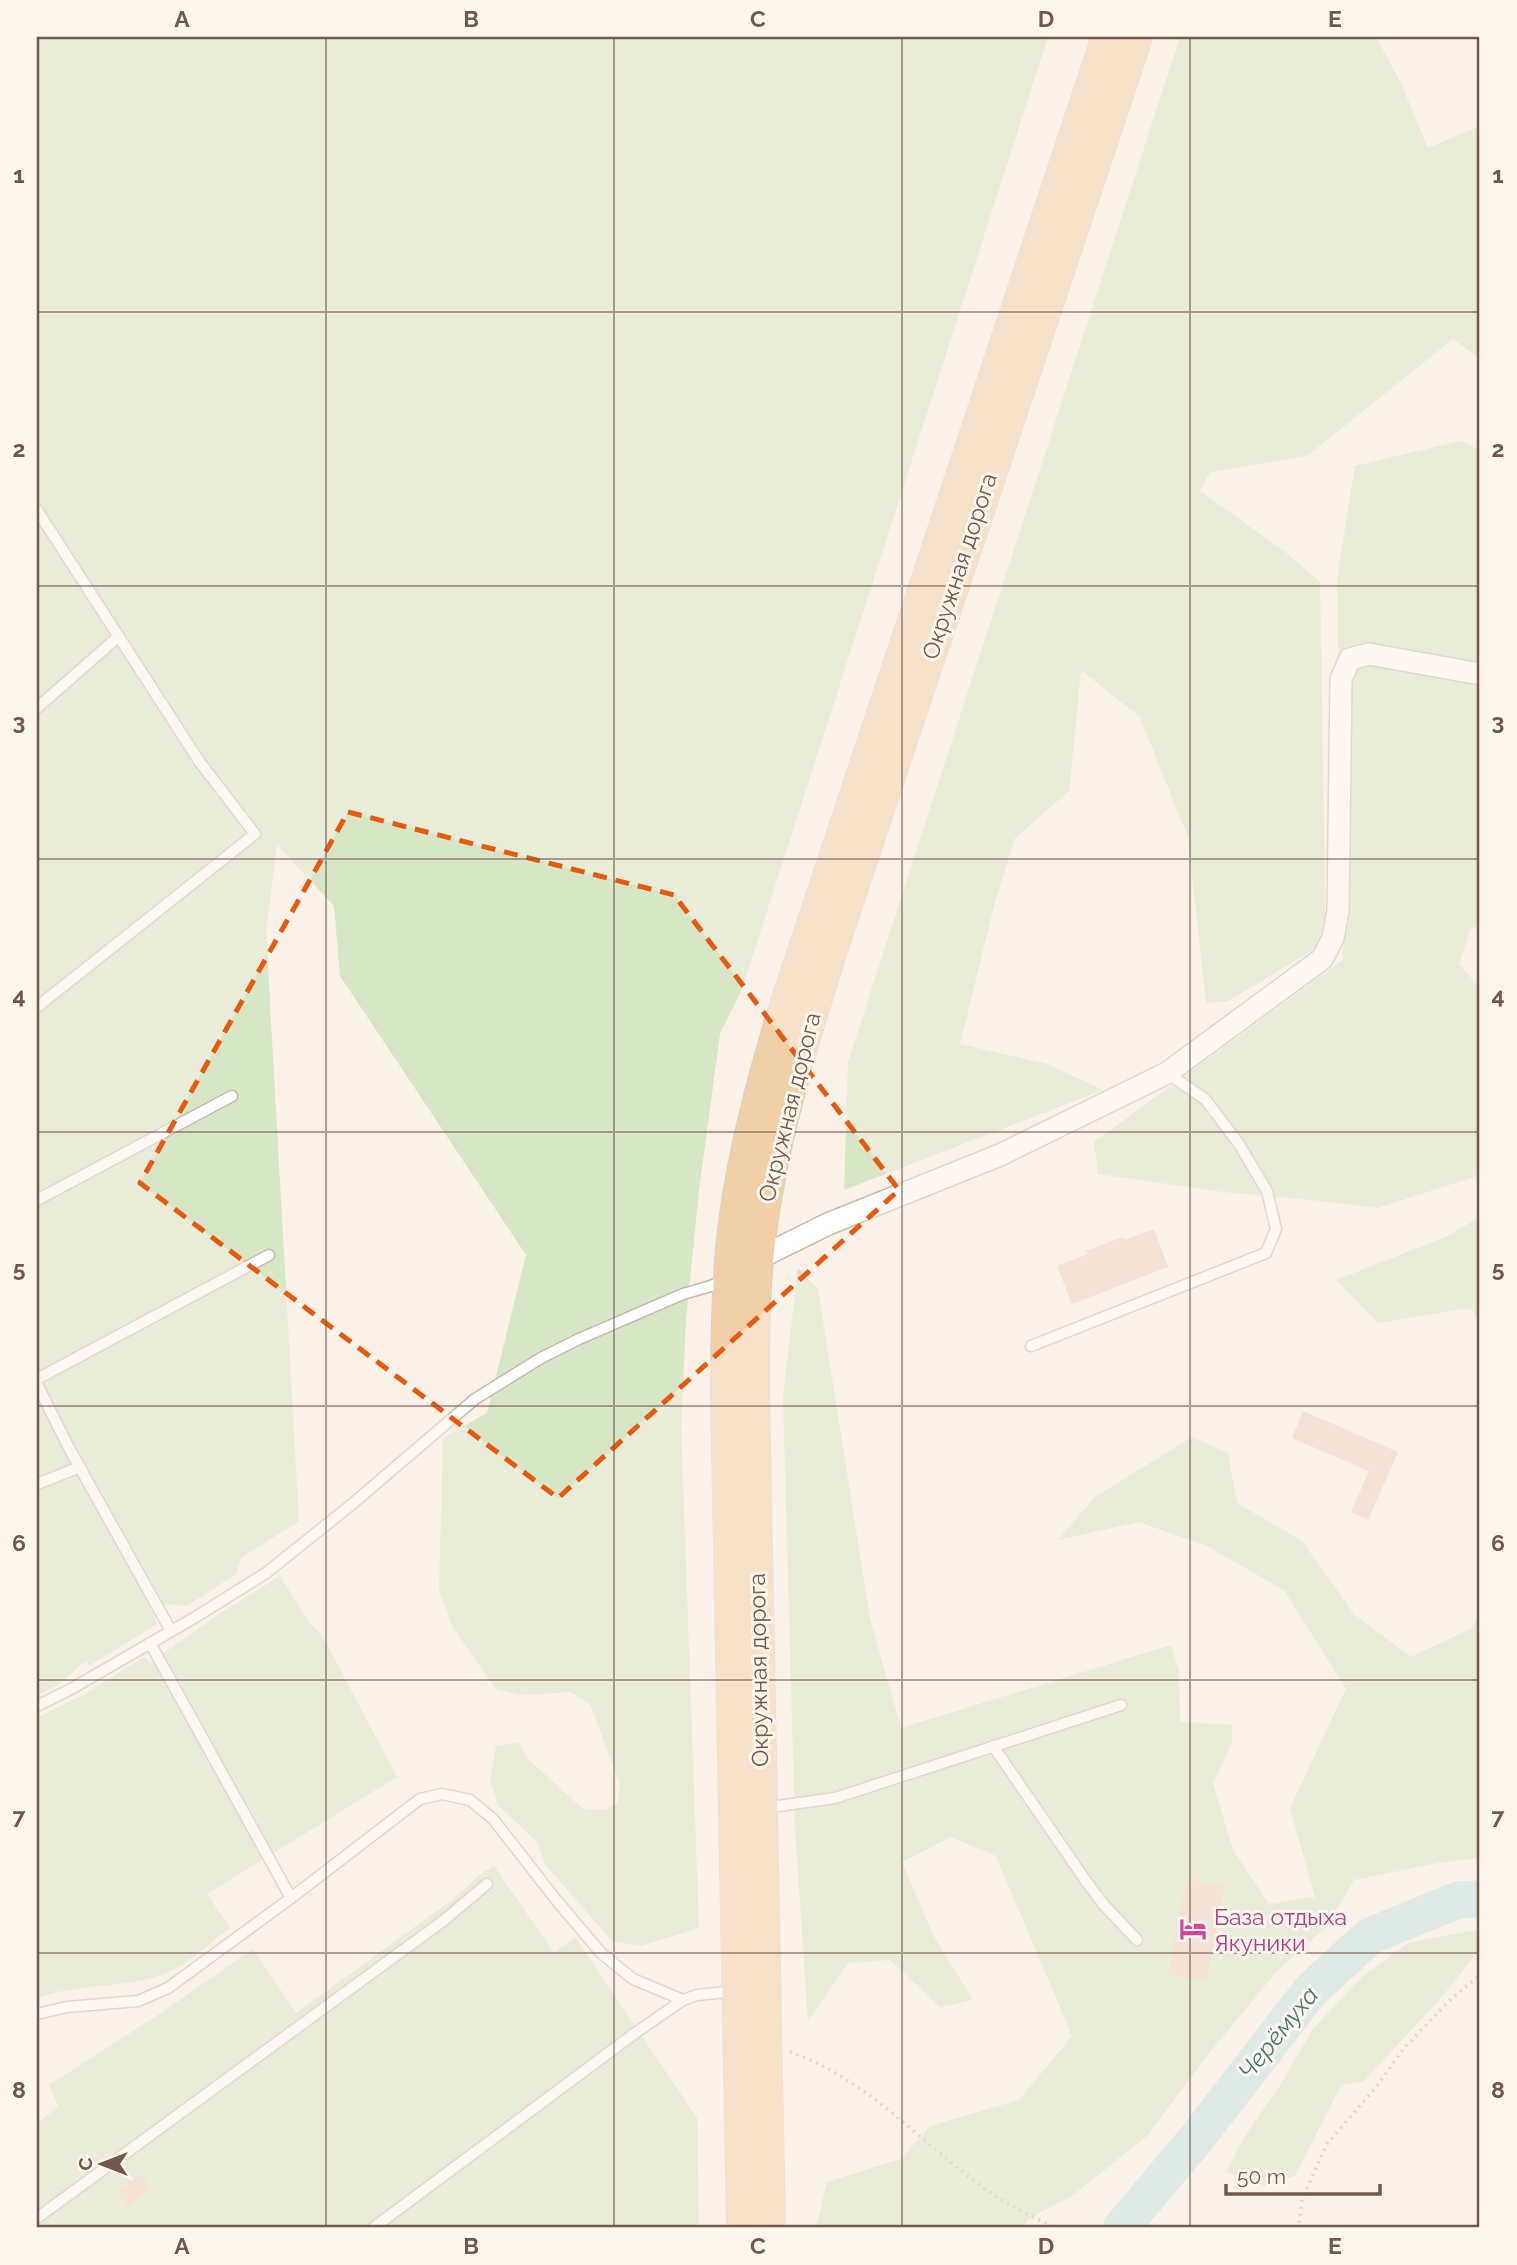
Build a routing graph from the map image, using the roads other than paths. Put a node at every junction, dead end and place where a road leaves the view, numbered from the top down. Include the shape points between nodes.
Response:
1 (1108, 37) edge
2 (1136, 37) edge
3 (37, 510) edge
4 (119, 636) junction
5 (1480, 674) edge
6 (37, 708) edge
7 (37, 1007) edge
8 (1167, 1073) junction
9 (232, 1096) dead end
10 (37, 1200) edge
11 (269, 1255) dead end
12 (757, 1258) junction
13 (730, 1276) junction
14 (1031, 1346) dead end
15 (37, 1379) edge
16 (37, 1384) edge
17 (80, 1467) junction
18 (37, 1485) edge
19 (171, 1631) junction
20 (150, 1643) junction
21 (1121, 1705) dead end
22 (37, 1706) edge
23 (993, 1746) junction
24 (761, 1809) junction
25 (487, 1884) dead end
26 (291, 1898) junction
27 (1137, 1940) dead end
28 (739, 1991) junction
29 (683, 2000) junction
30 (37, 2014) edge
31 (37, 2218) edge
32 (373, 2228) edge
33 (743, 2228) edge
34 (769, 2228) edge

1 - 13 main road, Окружная дорога via 776,1037 748,1147
2 - 12 main road, Окружная дорога via 811,1011 774,1153
3 - 4 lane
4 - 6 lane
4 - 7 lane via 199,761 255,834
5 - 8 street via 1369,654 1350,659 1341,679 1338,911 1333,938 1322,959
8 - 12 street via 1000,1155 828,1224
8 - 14 lane via 1205,1099 1267,1191 1276,1229 1266,1253
9 - 10 lane
11 - 15 lane
12 - 13 street
12 - 24 main road, Окружная дорога via 753,1393
13 - 19 lane via 579,1339 475,1399 292,1554
13 - 28 main road, Окружная дорога via 727,1393
16 - 17 lane
17 - 18 lane
17 - 19 lane
19 - 20 lane
20 - 22 lane
20 - 26 lane
21 - 23 lane
23 - 24 lane via 835,1798
23 - 27 lane via 1086,1881
24 - 34 main road, Окружная дорога
25 - 31 lane via 443,1922
26 - 29 lane via 420,1799 442,1794 470,1800 493,1819 601,1952 632,1979
26 - 30 lane via 168,1988 138,2001
28 - 29 lane
28 - 33 main road, Окружная дорога
29 - 32 lane

